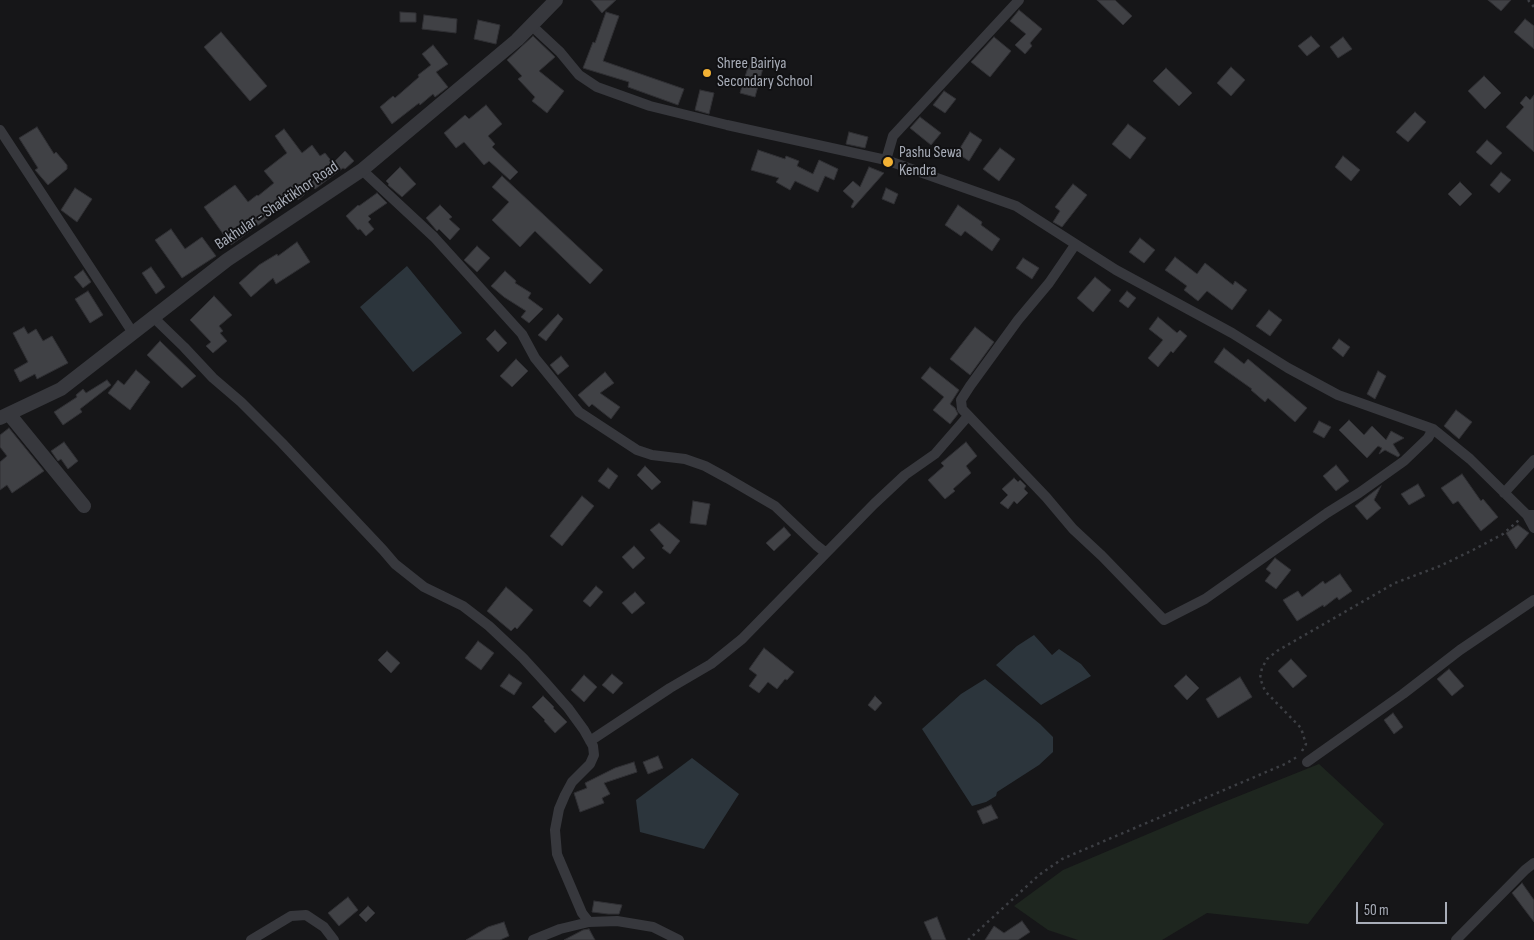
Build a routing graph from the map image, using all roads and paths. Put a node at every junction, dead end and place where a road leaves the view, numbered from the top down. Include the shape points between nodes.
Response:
1 (556, 0) edge
2 (1019, 0) edge
3 (1528, 0) edge
4 (1534, 6) edge
5 (531, 25) junction
6 (0, 130) edge
7 (886, 160) junction
8 (362, 170) junction
9 (1075, 245) junction
10 (153, 317) junction
11 (133, 334) junction
12 (4, 416) edge
13 (968, 416) junction
14 (1433, 429) junction
15 (1534, 460) edge
16 (1504, 493) junction
17 (84, 506) dead end
18 (1530, 515) edge
19 (1534, 528) edge
20 (826, 552) junction
21 (1534, 600) edge
22 (590, 741) junction
23 (1307, 762) dead end
24 (1534, 863) edge
25 (589, 922) junction
26 (251, 940) edge
27 (334, 940) edge
28 (533, 940) edge
29 (679, 940) edge
30 (968, 940) edge
31 (1456, 940) edge

1 - 5 street, Bakhular - Shaktikhor Road
2 - 7 street via 893,136
3 - 4 path
5 - 7 street via 580,75 597,87 650,106
5 - 8 street, Bakhular - Shaktikhor Road
6 - 11 street
7 - 9 street via 1016,206
8 - 10 street, Bakhular - Shaktikhor Road via 227,260
8 - 20 street via 434,237 522,334 535,358 579,412 637,450 685,459 726,478 775,506
9 - 13 street via 961,400 962,409
9 - 14 street via 1338,395
10 - 11 street, Bakhular - Shaktikhor Road
10 - 22 street via 282,443 395,564 424,587 463,606 523,658 568,708
11 - 12 street, Bakhular - Shaktikhor Road via 61,389
12 - 17 street
13 - 14 street via 1073,529 1164,620 1205,599 1359,493 1404,461
13 - 20 street via 935,454 905,475
14 - 16 street
15 - 16 street
16 - 18 street
18 - 19 street
18 - 30 path via 1473,550 1394,583 1267,659 1260,678 1265,691 1300,728 1306,744 1300,756 1062,859 1039,874
20 - 22 street via 726,652
21 - 23 street
22 - 25 street via 594,755 565,795 555,830 558,860
24 - 31 street
25 - 28 street
25 - 29 street via 616,921 653,927
26 - 27 street via 291,916 306,915 324,927

